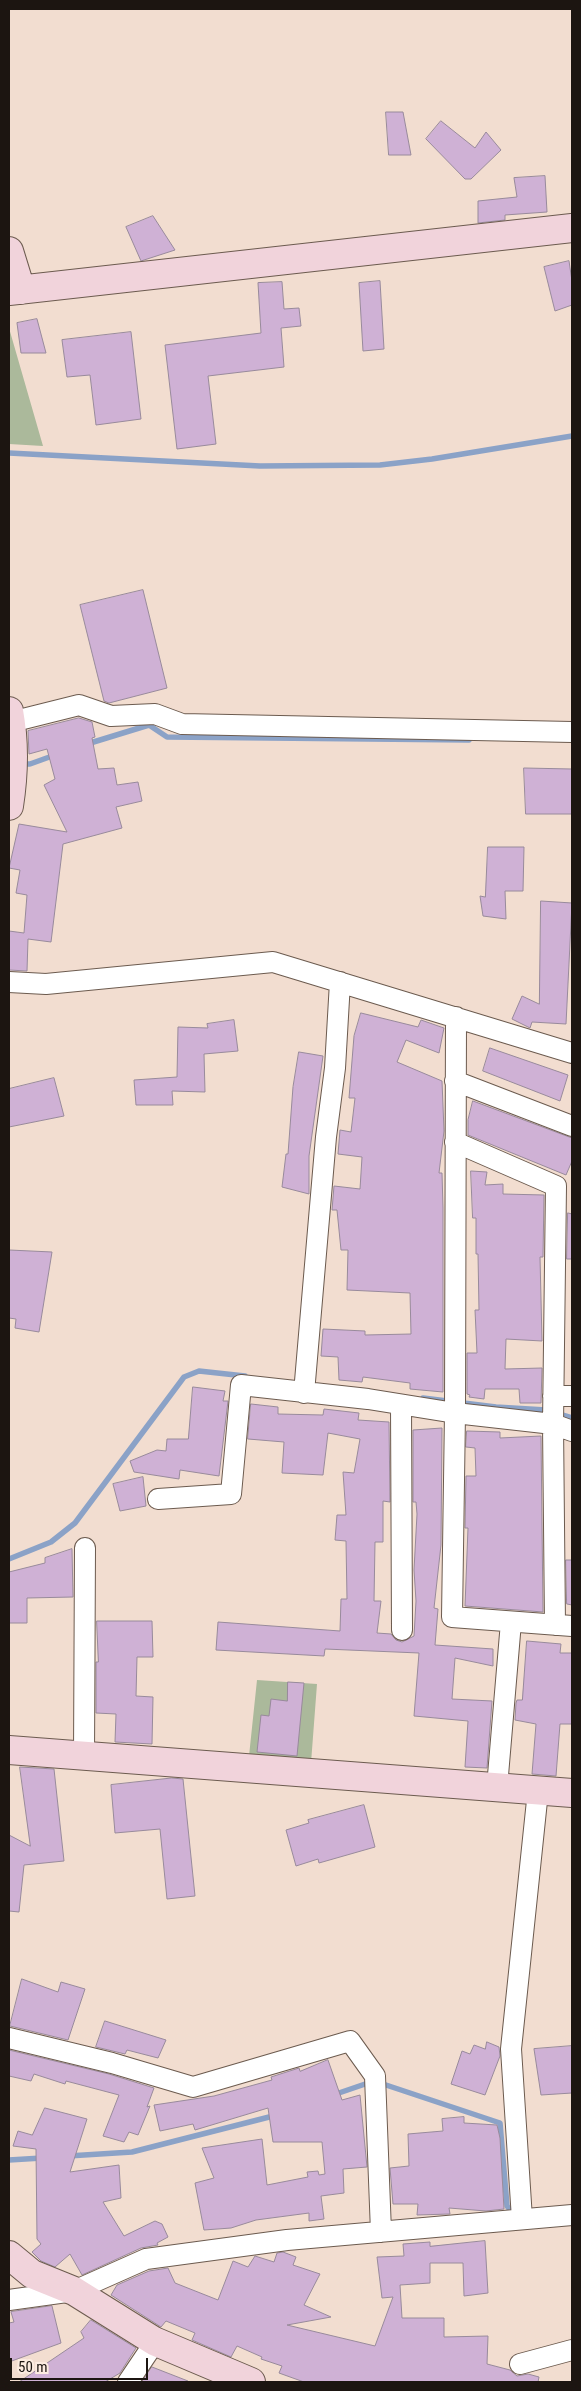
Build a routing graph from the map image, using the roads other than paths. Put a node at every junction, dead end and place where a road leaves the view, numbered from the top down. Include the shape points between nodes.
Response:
1 (572, 228) edge
2 (9, 251) edge
3 (15, 290) edge
4 (10, 716) edge
5 (572, 732) edge
6 (9, 806) edge
7 (9, 982) edge
8 (340, 982) junction
9 (456, 1017) junction
10 (572, 1053) edge
11 (456, 1081) junction
12 (572, 1126) edge
13 (455, 1142) junction
14 (564, 1189) edge
15 (304, 1393) junction
16 (563, 1396) edge
17 (401, 1404) junction
18 (455, 1413) junction
19 (553, 1424) junction
20 (572, 1431) edge
21 (158, 1499) dead end
22 (85, 1548) dead end
23 (511, 1622) junction
24 (564, 1625) edge
25 (402, 1630) dead end
26 (9, 1750) edge
27 (84, 1756) junction
28 (497, 1787) junction
29 (538, 1791) junction
30 (572, 1793) edge
31 (9, 2038) edge
32 (572, 2215) edge
33 (522, 2219) junction
34 (381, 2232) junction
35 (9, 2255) edge
36 (74, 2292) junction
37 (9, 2300) edge
38 (155, 2342) junction
39 (572, 2350) edge
40 (520, 2364) dead end
41 (128, 2382) edge
42 (251, 2382) edge

1 - 3 street
2 - 3 street
4 - 5 street via 79,705 111,716 156,714 182,724
4 - 6 street via 14,780
7 - 8 street via 46,984 273,962
8 - 9 street
8 - 15 street via 336,1068 326,1137
9 - 10 street
9 - 11 street
11 - 12 street
11 - 13 street
13 - 14 street
13 - 18 street
14 - 16 street
15 - 17 street
15 - 21 street via 241,1385 231,1494
16 - 19 street
17 - 18 street
17 - 25 street
18 - 19 street
18 - 23 street via 452,1617
19 - 20 street
19 - 24 street
22 - 27 street
23 - 24 street
23 - 28 street
26 - 27 street
27 - 28 street
28 - 29 street
29 - 30 street
29 - 33 street via 511,2049
31 - 34 street via 193,2087 350,2041 375,2076
32 - 33 street
33 - 34 street
34 - 36 street via 146,2258
35 - 36 street via 32,2274
36 - 37 street
36 - 38 street
38 - 41 street
38 - 42 street
39 - 40 street

